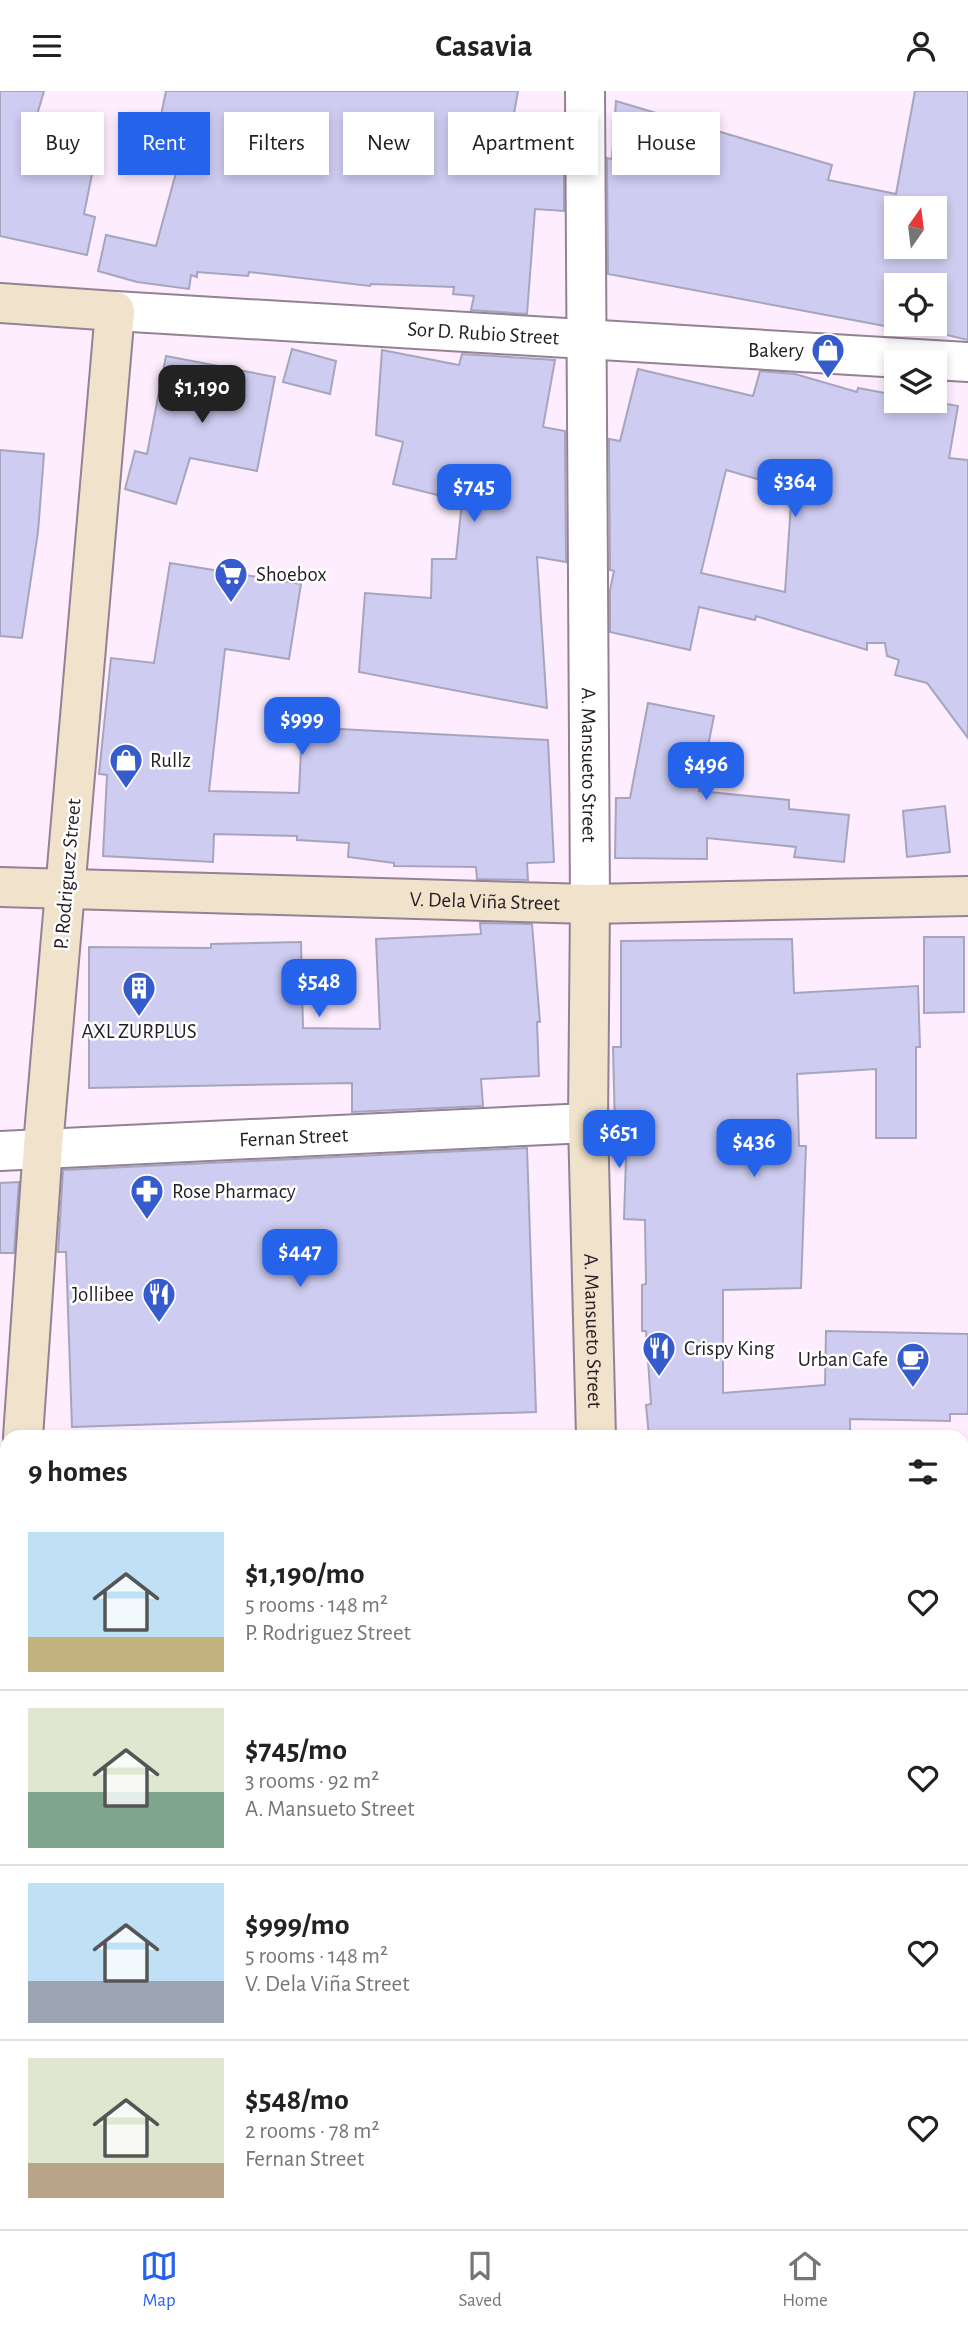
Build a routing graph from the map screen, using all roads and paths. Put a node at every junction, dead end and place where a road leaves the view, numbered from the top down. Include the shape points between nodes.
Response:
1 (585, 91) edge
2 (0, 303) edge
3 (115, 311) junction
4 (587, 340) junction
5 (968, 362) edge
6 (0, 887) edge
7 (67, 888) junction
8 (968, 896) edge
9 (590, 904) junction
10 (588, 1123) junction
11 (43, 1146) junction
12 (0, 1151) edge
13 (23, 1430) edge
14 (596, 1430) edge

1 - 4 street, A. Mansueto Street
2 - 3 main road, Sor D. Rubio Street
3 - 4 street, Sor D. Rubio Street
3 - 7 main road, P. Rodriguez Street
4 - 5 street, Sor D. Rubio Street
4 - 9 street, A. Mansueto Street
6 - 7 main road, V. Dela Viña Street
7 - 9 main road, V. Dela Viña Street
7 - 11 main road, P. Rodriguez Street
8 - 9 main road, V. Dela Viña Street
9 - 10 main road, A. Mansueto Street
10 - 11 street, Fernan Street
10 - 14 main road, A. Mansueto Street
11 - 12 street, Fernan Street
11 - 13 main road, P. Rodriguez Street

